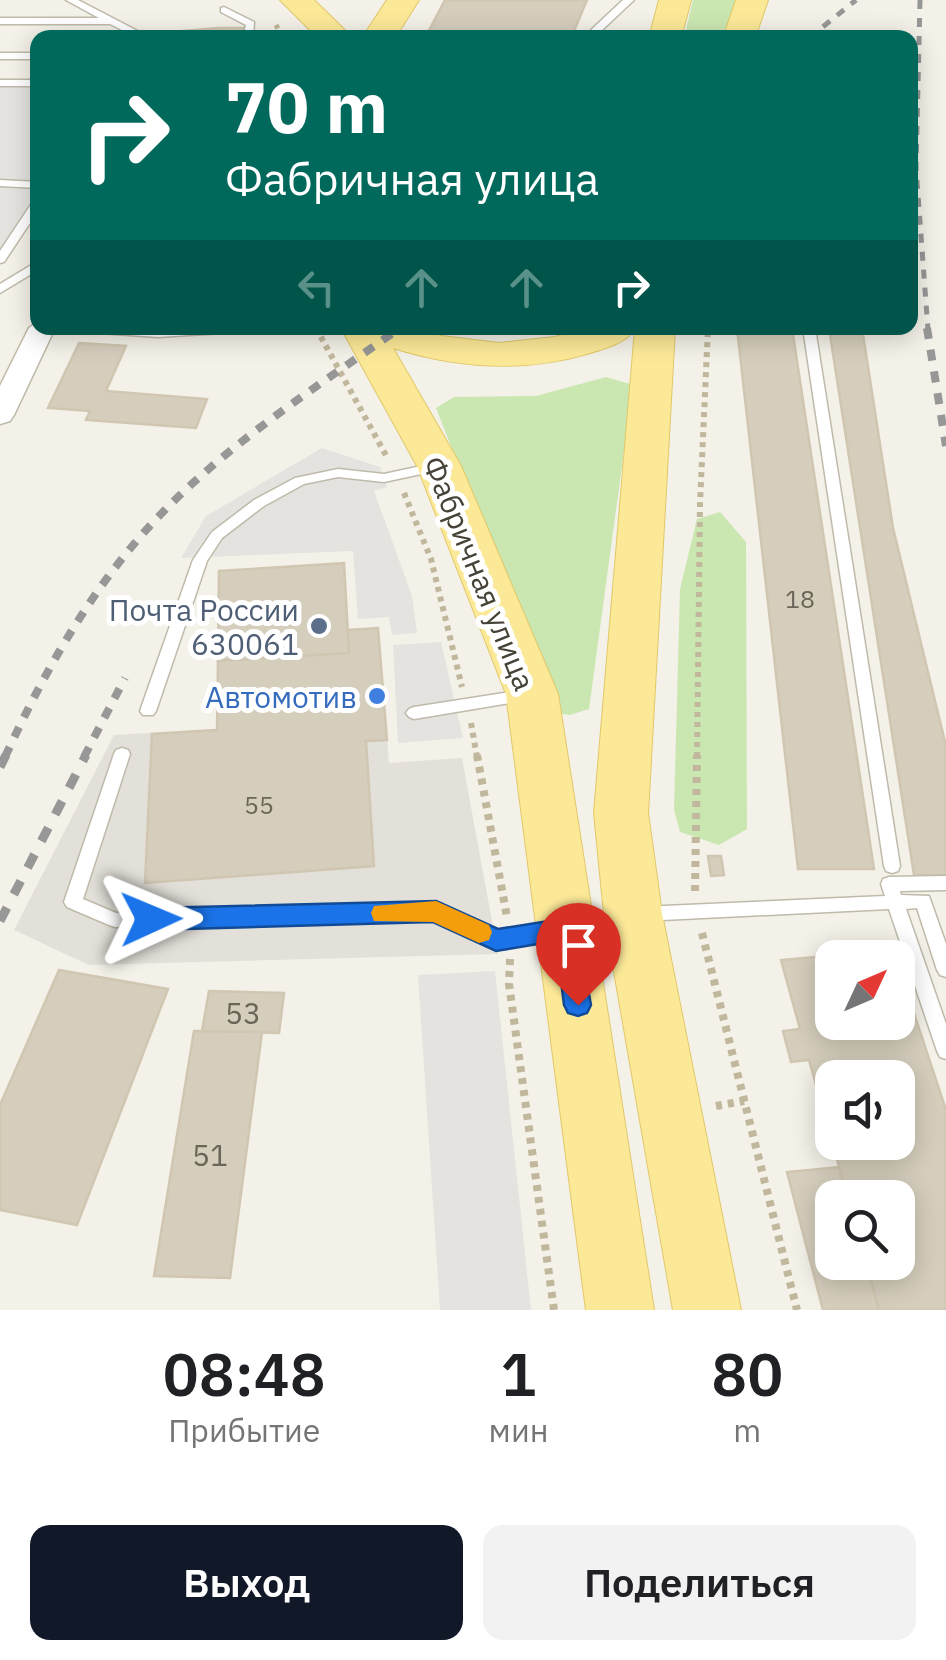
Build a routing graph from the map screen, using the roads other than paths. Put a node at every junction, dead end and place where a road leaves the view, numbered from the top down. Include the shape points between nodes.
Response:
1 (71, 0) edge
2 (403, 0) edge
3 (608, 0) edge
4 (629, 0) edge
5 (676, 0) edge
6 (752, 0) edge
7 (224, 10) dead end
8 (284, 10) edge
9 (0, 21) edge
10 (110, 21) junction
11 (129, 30) edge
12 (250, 30) edge
13 (321, 30) edge
14 (383, 30) edge
15 (596, 30) edge
16 (600, 30) edge
17 (667, 30) edge
18 (743, 30) edge
19 (0, 56) edge
20 (30, 56) edge
21 (0, 83) edge
22 (30, 84) edge
23 (0, 183) edge
24 (30, 185) edge
25 (30, 214) edge
26 (0, 260) edge
27 (30, 269) edge
28 (0, 288) edge
29 (39, 335) edge
30 (364, 335) edge
31 (400, 335) edge
32 (600, 335) edge
33 (654, 335) edge
34 (810, 335) edge
35 (0, 414) edge
36 (418, 471) junction
37 (532, 694) junction
38 (148, 712) dead end
39 (414, 713) dead end
40 (122, 754) dead end
41 (892, 866) dead end
42 (946, 883) edge
43 (895, 902) junction
44 (633, 914) junction
45 (567, 928) junction
46 (946, 970) edge
47 (946, 1051) edge
48 (620, 1310) edge
49 (706, 1310) edge

1 - 10 lane
2 - 14 main road
3 - 15 lane
4 - 16 lane
5 - 17 main road
6 - 18 main road
7 - 12 lane via 251,24
8 - 13 main road
9 - 10 lane
10 - 11 lane
19 - 20 lane
21 - 22 lane
23 - 24 lane
25 - 26 lane
27 - 28 lane
29 - 35 street
30 - 36 main road, Фабричная улица
31 - 32 main road via 422,344 522,354 576,346
33 - 44 main road via 621,813
34 - 41 lane
36 - 37 main road, Фабричная улица
36 - 38 lane via 300,480 217,535 200,560
37 - 39 lane
37 - 45 main road, Фабричная улица
40 - 45 lane via 74,902 115,920 436,912 496,940
42 - 43 lane via 889,884
43 - 44 lane
43 - 46 lane via 922,901
43 - 47 lane
44 - 49 main road
45 - 48 main road, Фабричная улица

